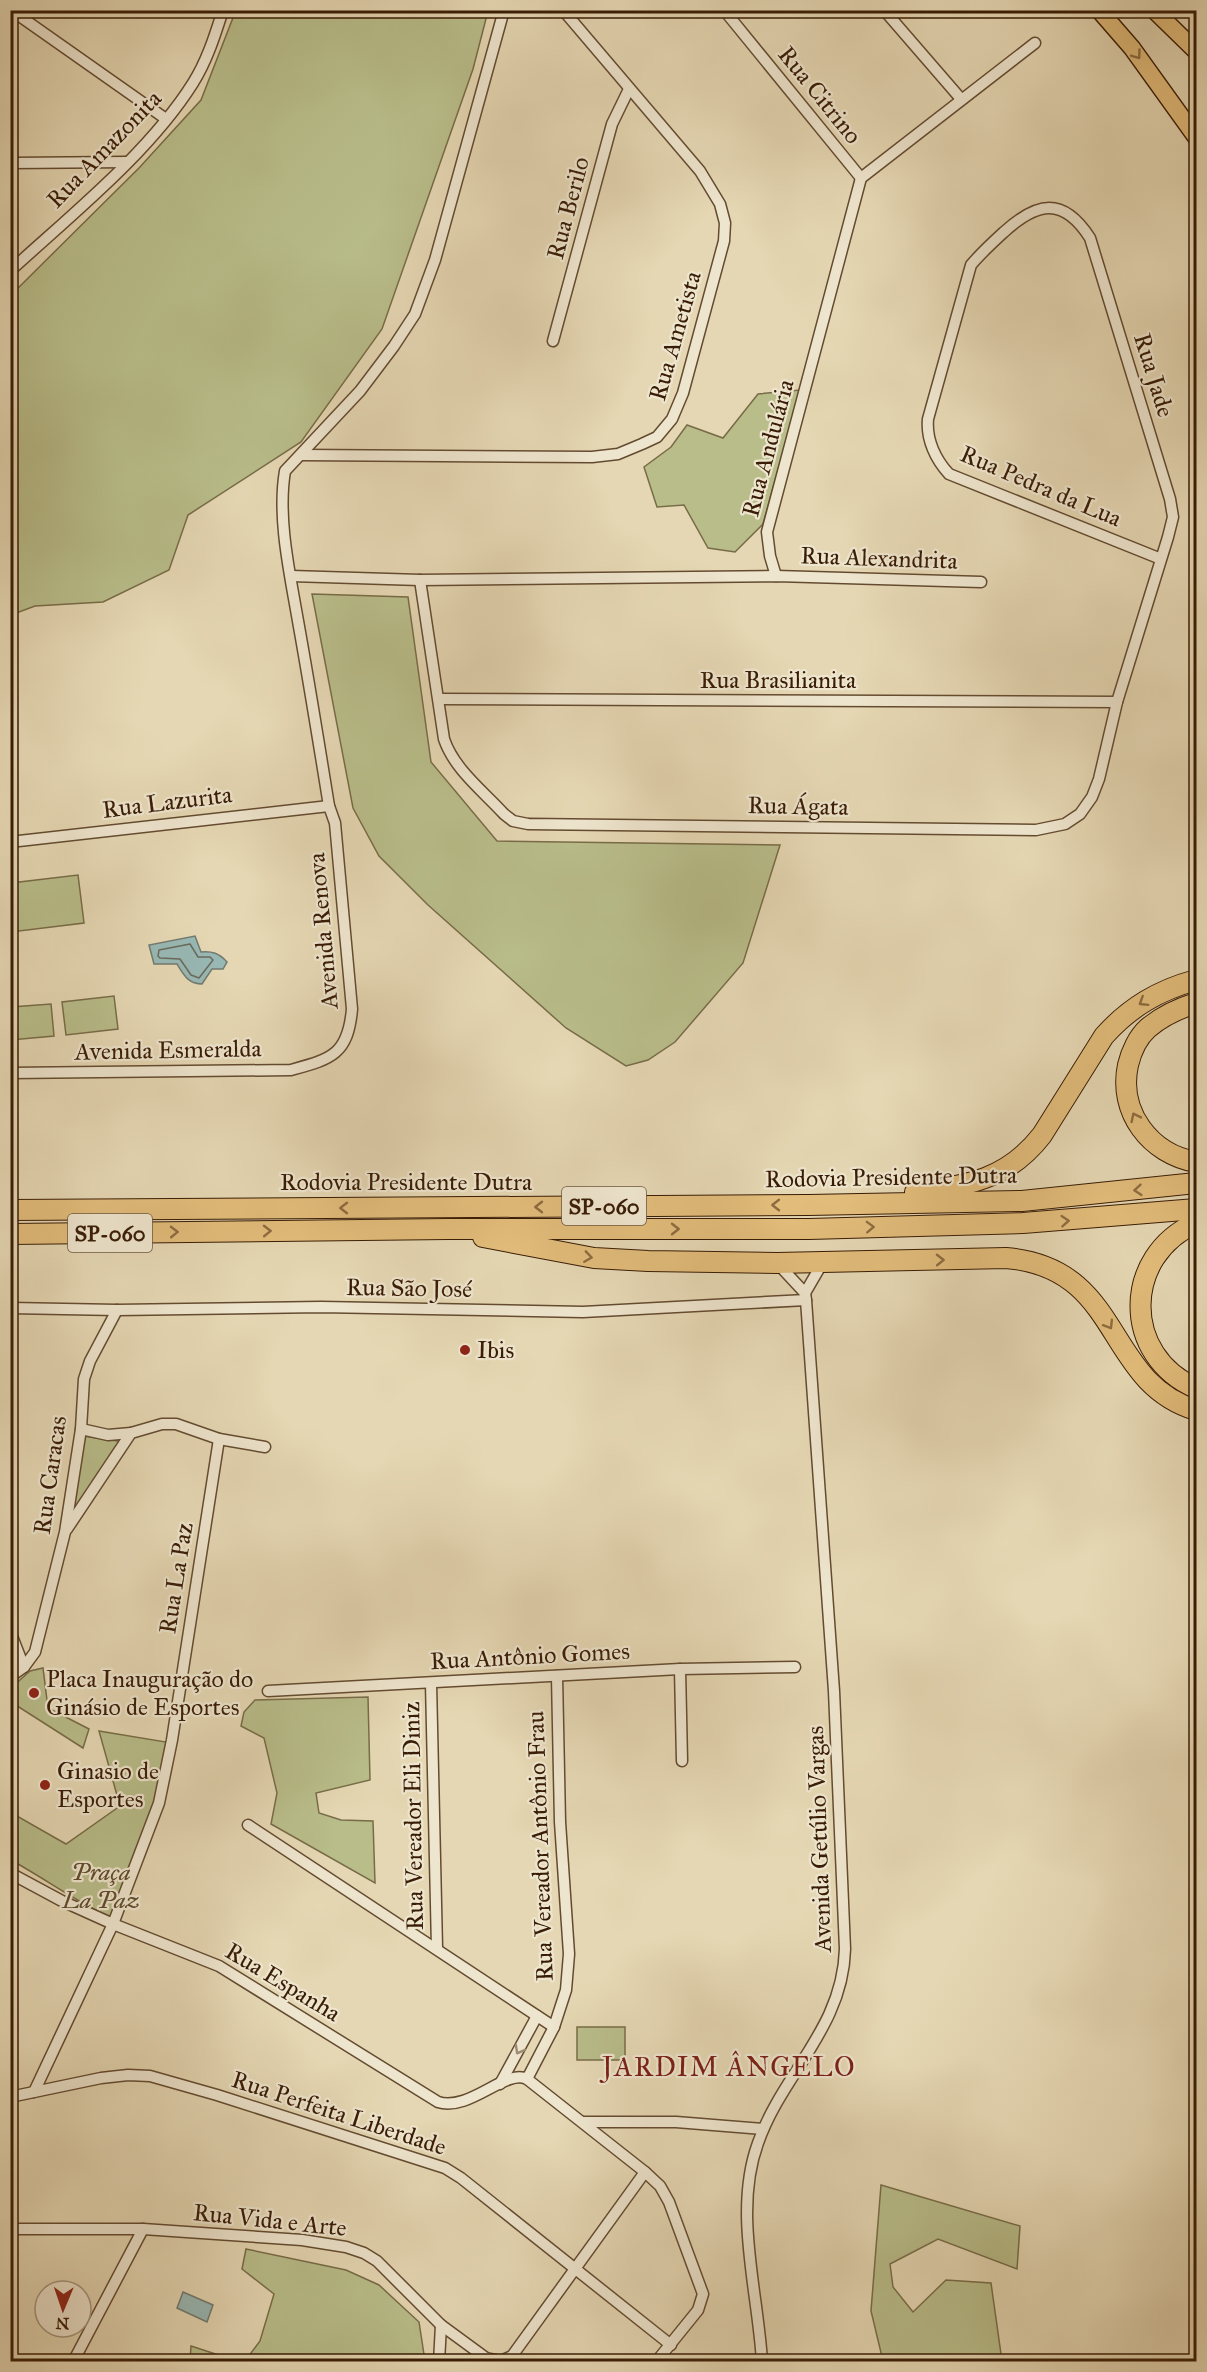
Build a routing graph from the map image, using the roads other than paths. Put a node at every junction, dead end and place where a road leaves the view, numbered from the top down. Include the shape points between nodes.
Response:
1 (11, 10) edge
2 (504, 10) edge
3 (563, 10) edge
4 (724, 10) edge
5 (884, 10) edge
6 (1099, 10) edge
7 (1154, 10) edge
8 (223, 11) edge
9 (1035, 44) dead end
10 (1197, 51) edge
11 (629, 89) junction
12 (961, 99) junction
13 (166, 119) junction
14 (1197, 137) edge
15 (12, 162) edge
16 (128, 162) junction
17 (861, 178) junction
18 (1067, 213) joint
19 (10, 271) edge
20 (553, 341) dead end
21 (301, 455) junction
22 (1161, 559) junction
23 (291, 576) junction
24 (776, 576) junction
25 (420, 580) junction
26 (981, 582) dead end
27 (439, 699) junction
28 (1117, 702) junction
29 (330, 806) junction
30 (10, 842) edge
31 (1197, 980) edge
32 (1197, 1003) edge
33 (325, 1061) joint
34 (10, 1072) edge
35 (1197, 1162) edge
36 (1197, 1183) edge
37 (808, 1205) junction
38 (1197, 1209) edge
39 (10, 1210) edge
40 (1197, 1223) edge
41 (448, 1229) junction
42 (10, 1234) edge
43 (777, 1263) junction
44 (823, 1263) junction
45 (805, 1297) junction
46 (10, 1308) edge
47 (117, 1310) junction
48 (1197, 1388) edge
49 (1197, 1410) edge
50 (81, 1429) junction
51 (131, 1433) junction
52 (219, 1439) junction
53 (265, 1447) dead end
54 (65, 1532) junction
55 (10, 1631) edge
56 (24, 1667) junction
57 (795, 1667) dead end
58 (680, 1669) junction
59 (557, 1676) junction
60 (10, 1677) edge
61 (431, 1683) junction
62 (268, 1691) dead end
63 (682, 1761) dead end
64 (248, 1825) dead end
65 (10, 1873) edge
66 (113, 1924) junction
67 (437, 1948) junction
68 (537, 2016) junction
69 (554, 2027) junction
70 (528, 2079) junction
71 (500, 2084) junction
72 (34, 2092) junction
73 (10, 2097) edge
74 (584, 2122) junction
75 (763, 2129) junction
76 (645, 2172) junction
77 (10, 2229) edge
78 (143, 2229) junction
79 (574, 2269) junction
80 (441, 2325) junction
81 (671, 2345) junction
82 (73, 2361) edge
83 (440, 2361) edge
84 (656, 2361) edge
85 (762, 2361) edge

1 - 13 street
2 - 21 street, Avenida Renova via 435,260 415,314 360,391
3 - 11 street, Rua Ametista
4 - 17 street, Rua Citrino
5 - 12 street
6 -> 14 main road
7 - 10 main road
8 - 13 street, Rua Amazonita via 194,82
9 - 12 street
11 - 20 street, Rua Berilo via 612,124
11 - 21 street, Rua Ametista via 700,171 720,204 725,223 724,242 683,393 672,419 657,437 618,454 592,457
12 - 17 street
13 - 16 street, Rua Amazonita
15 - 16 street
16 - 19 street, Rua Amazonita
17 - 24 street, Rua Andulária via 767,532
18 - 22 street, Rua Jade via 1090,238 1170,499 1173,517
18 - 22 street, Rua Pedra da Lua via 1048,208 1032,211 1018,219 971,265 927,429 933,449 949,474
21 - 23 street, Avenida Renova via 285,471 282,487
22 - 28 street, Rua Ágata
23 - 25 street
23 - 29 street, Avenida Renova
24 - 25 street
24 - 26 street, Rua Alexandrita
25 - 27 street, Rua Ágata
27 - 28 street, Rua Brasilianita
27 - 28 street, Rua Ágata via 444,739 454,761 504,814 528,824 1036,830 1065,824 1080,814 1092,797
29 - 30 street, Rua Lazurita
29 - 33 street, Avenida Renova via 335,823 352,1009 351,1028 342,1045
31 -> 37 highway via 1154,995 1115,1024 1042,1135 1023,1156 999,1173 958,1186
35 -> 32 highway via 1166,1152 1147,1137 1130,1106 1126,1083 1134,1048 1148,1029
33 - 34 street, Avenida Esmeralda via 291,1070
36 -> 37 highway, Rodovia Presidente Dutra / SP-060 via 1022,1201
37 -> 39 highway, Rodovia Presidente Dutra / SP-060
41 -> 38 highway, Rodovia Presidente Dutra / SP-060 via 809,1229 1023,1223
40 - 48 highway via 1168,1241 1153,1259 1143,1281 1140,1305 1144,1331 1155,1354 1173,1374
42 -> 41 highway, Rodovia Presidente Dutra / SP-060
41 -> 43 highway via 594,1258
43 - 44 highway
43 - 45 street
44 - 45 street
44 -> 49 highway via 1006,1258 1044,1265 1071,1279 1092,1300 1136,1367 1154,1387
45 - 47 street, Rua São José via 584,1312 321,1307
45 - 75 street, Avenida Getúlio Vargas via 834,1691 845,1964 831,2013
46 - 47 street, Rua São José
47 - 50 street, Rua Caracas via 84,1379
50 - 51 street via 108,1435
50 - 54 street, Rua Caracas
51 - 52 street via 176,1424
51 - 54 street
52 - 53 street
52 - 66 street, Rua La Paz via 159,1803
54 - 56 street, Rua Caracas via 35,1652
55 - 56 street
56 - 60 street, Rua Caracas
57 - 58 street, Rua Antônio Gomes
58 - 59 street, Rua Antônio Gomes
58 - 63 street
59 - 61 street, Rua Antônio Gomes
59 - 69 street, Rua Vereador Antônio Frau via 560,1822 569,1954 566,1990
61 - 62 street, Rua Antônio Gomes
61 - 67 street, Rua Vereador Eli Diniz
64 - 67 street
65 - 66 street, Rua Espanha
66 - 71 street, Rua Espanha via 219,1965 438,2102 454,2105
66 - 72 street, Rua La Paz
67 - 68 street
68 - 69 street
68 -> 71 street, Rua Vereador Antônio Frau
69 - 70 street, Rua Vereador Antônio Frau
70 - 71 street, Rua Espanha via 516,2076
70 - 74 street
72 - 73 street, Rua Perfeita Liberdade
72 - 79 street, Rua Perfeita Liberdade via 101,2078 150,2076 426,2161 461,2178
74 - 75 street via 676,2122
74 - 76 street
75 - 85 street, Avenida Getúlio Vargas via 751,2167 747,2206
76 - 79 street
76 - 81 street via 669,2202 703,2294 698,2310
77 - 78 street, Rua Vida e Arte
78 - 80 street, Rua Vida e Arte via 302,2240 356,2250 377,2261
78 - 82 street
79 - 80 street, Rua Vida e Arte via 512,2356 501,2361 486,2358
79 - 81 street, Rua Perfeita Liberdade
80 - 83 street
81 - 84 street

